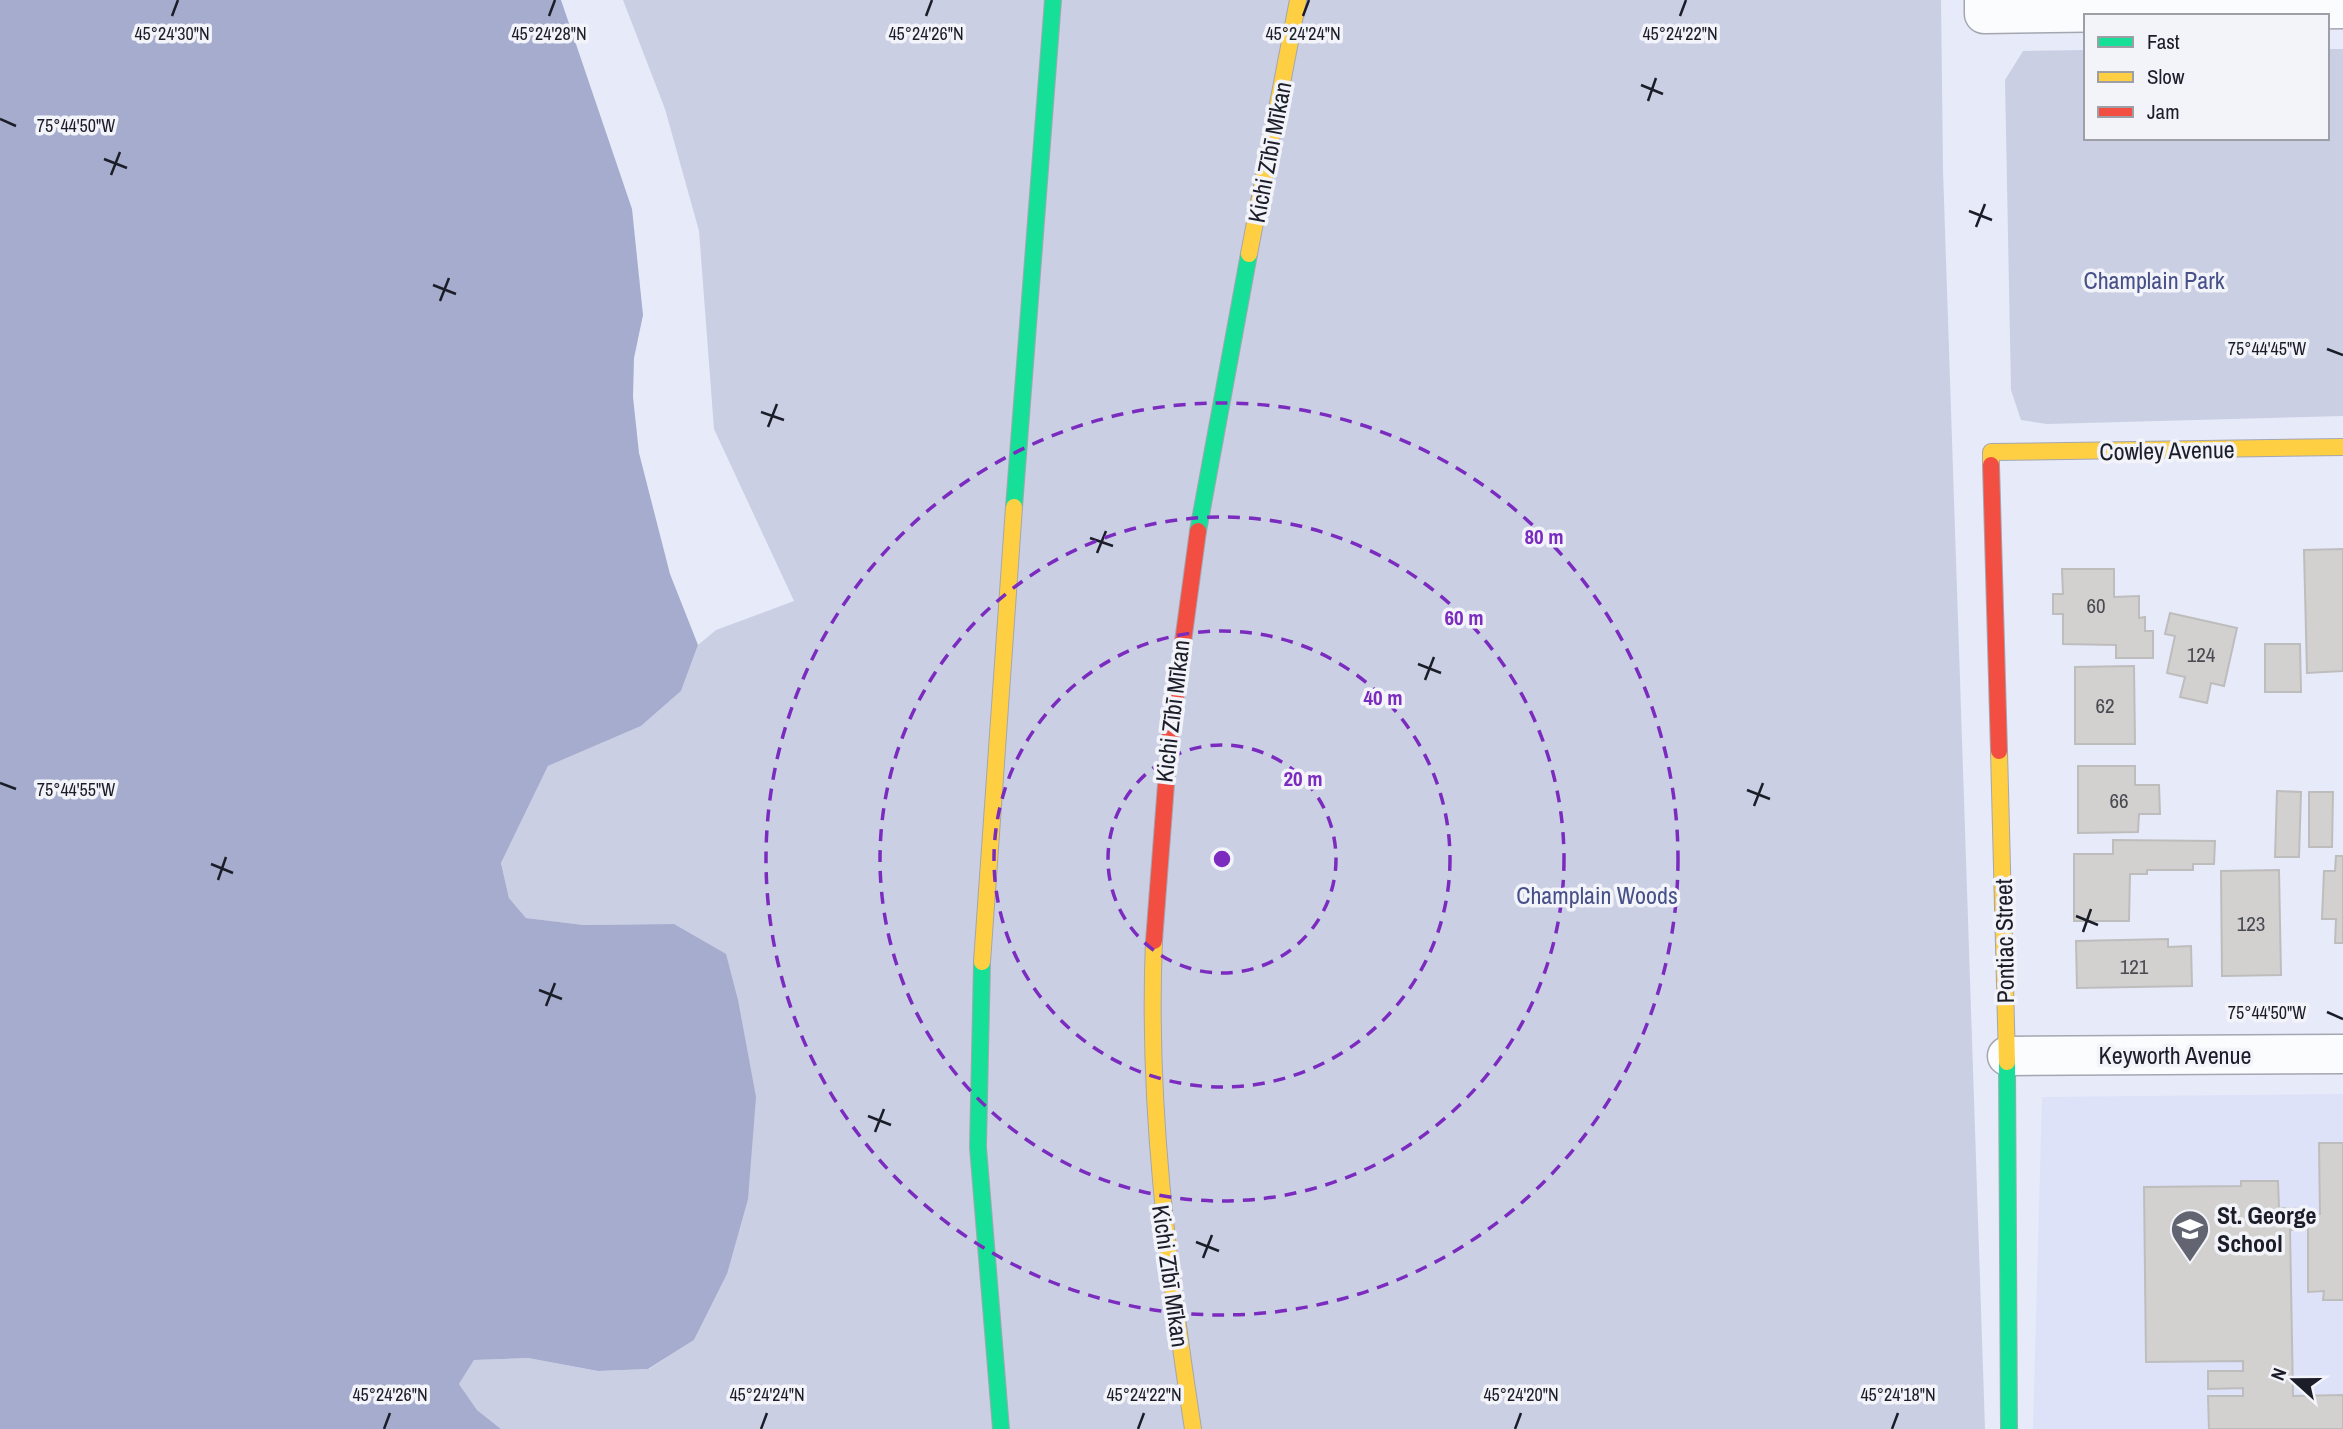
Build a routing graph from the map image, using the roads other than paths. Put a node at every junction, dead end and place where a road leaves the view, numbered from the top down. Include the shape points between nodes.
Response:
1 (1053, 0) edge
2 (1298, 0) edge
3 (1984, 7) edge
4 (2343, 9) edge
5 (2343, 447) edge
6 (1991, 452) joint
7 (2343, 1054) edge
8 (2007, 1056) junction
9 (1001, 1429) edge
10 (1193, 1429) edge
11 (2009, 1429) edge

1 - 9 main road via 981,954 978,1147
2 - 10 main road, Kichi Zībī Mīkan via 1188,583 1159,841 1153,1104 1169,1275
3 - 4 street
5 - 6 main road, Cowley Avenue
6 - 8 main road, Pontiac Street
7 - 8 street, Keyworth Avenue
8 - 11 main road, Pontiac Street

